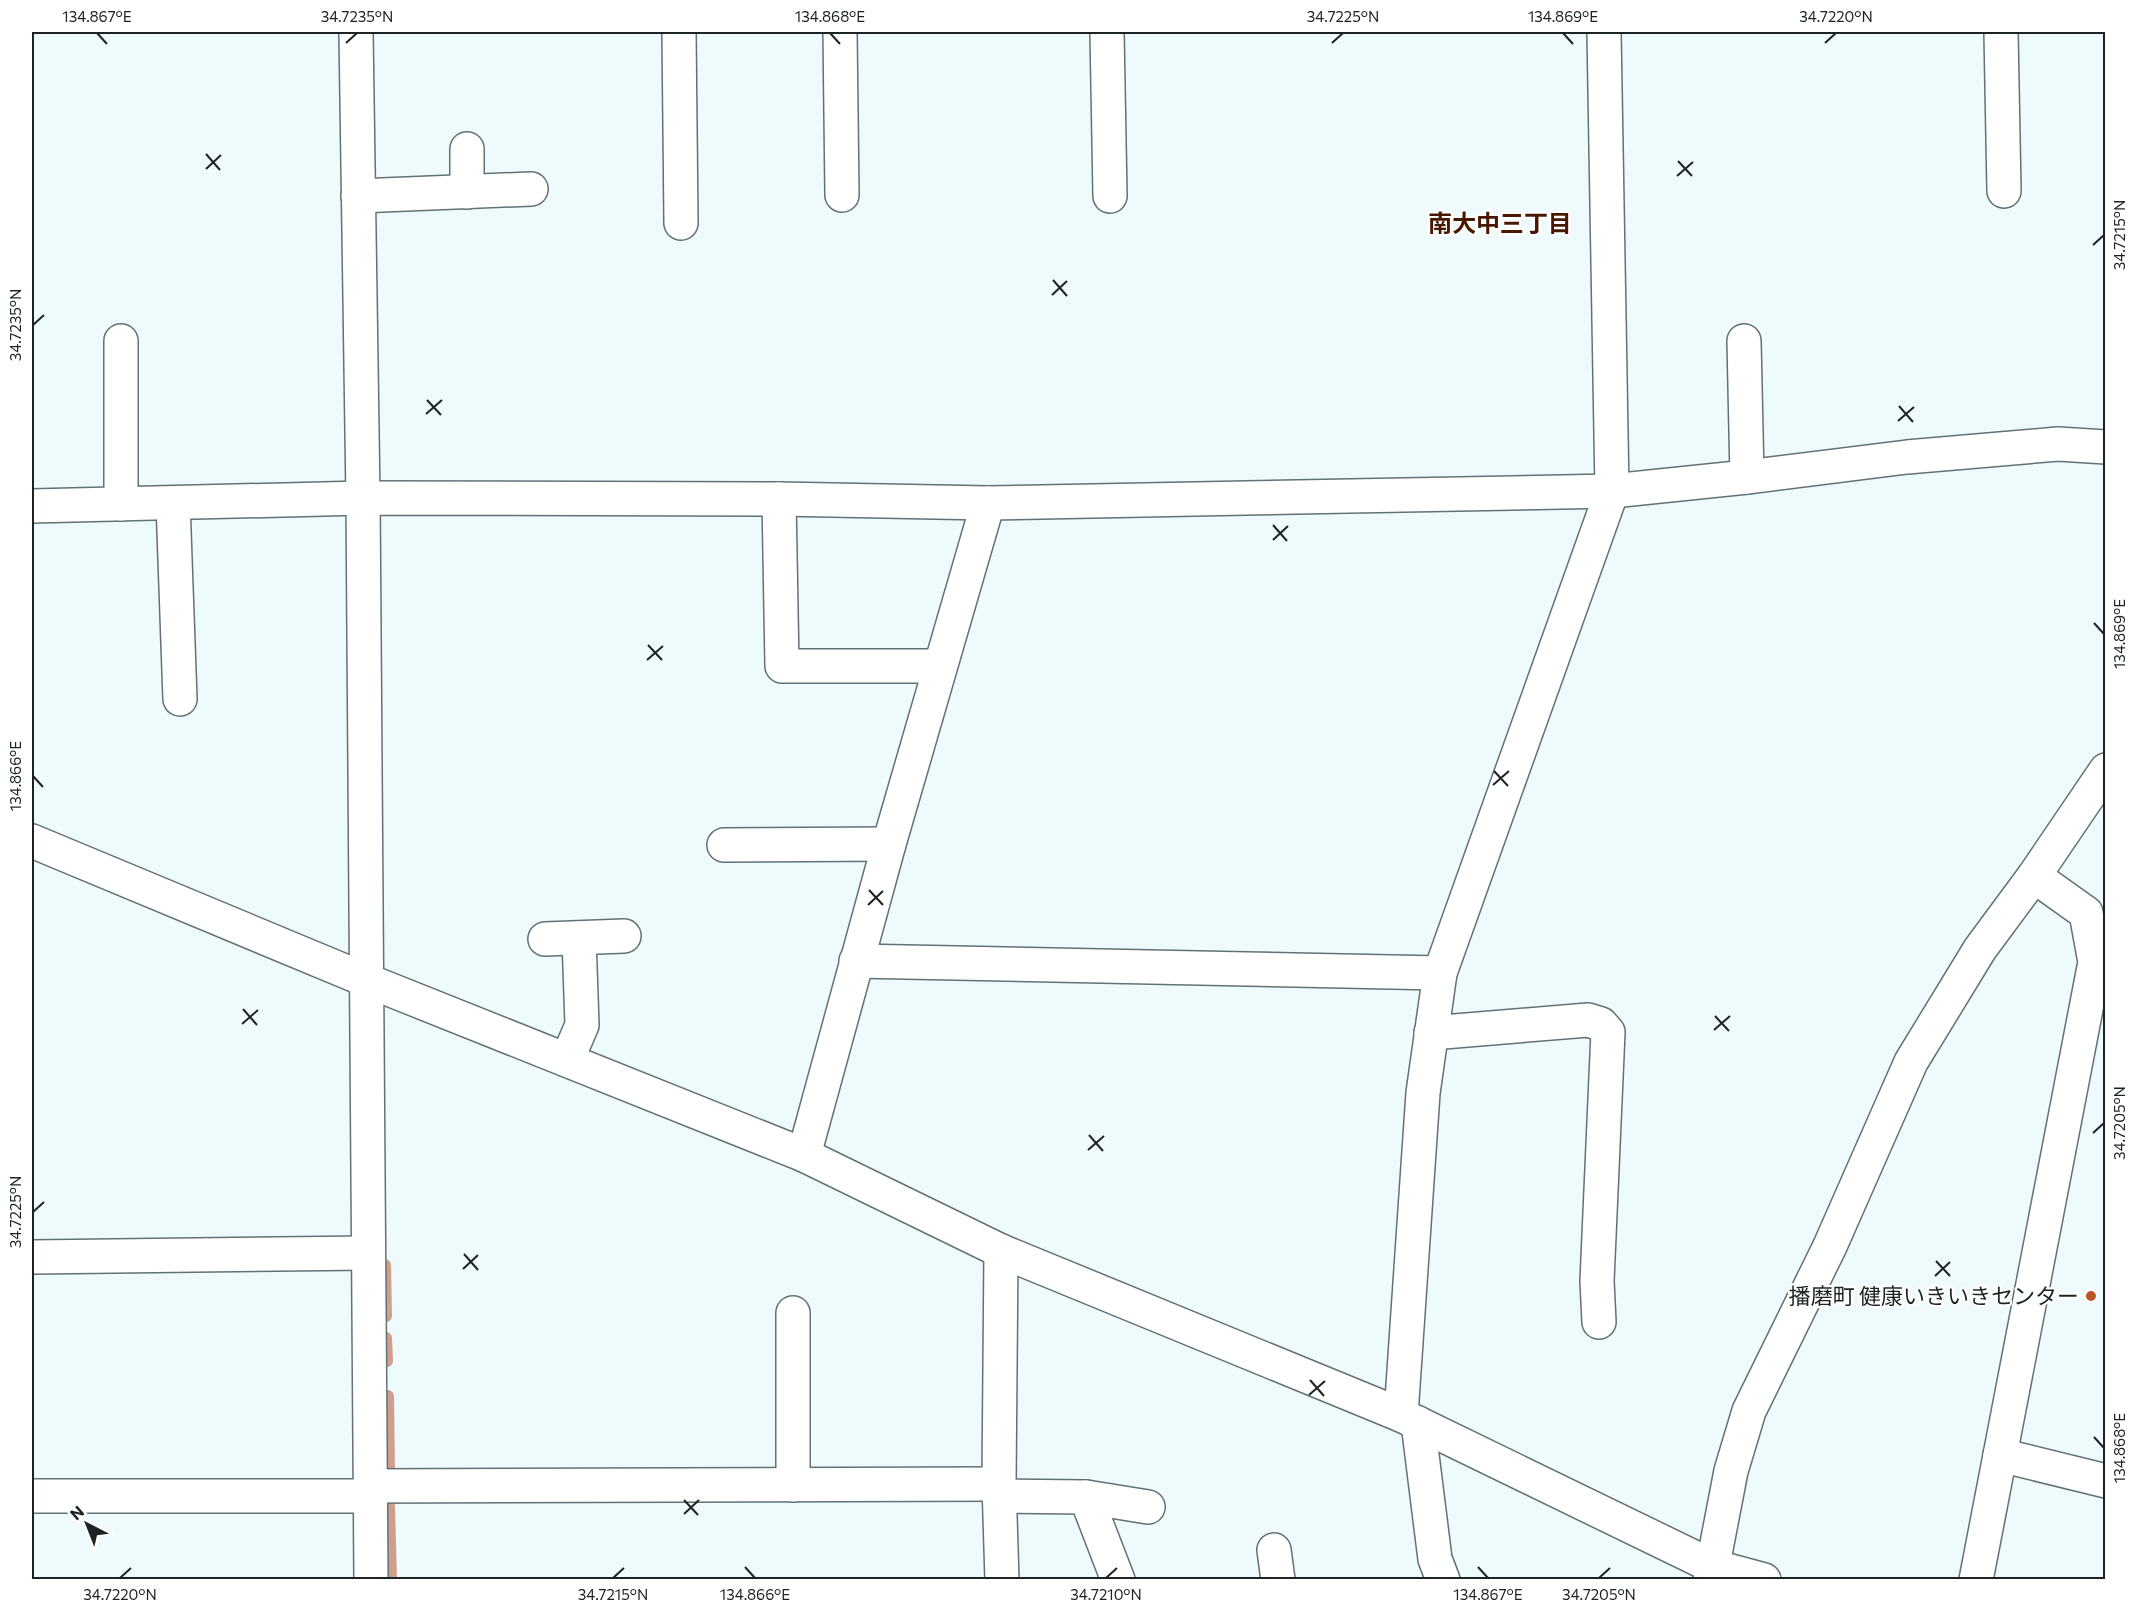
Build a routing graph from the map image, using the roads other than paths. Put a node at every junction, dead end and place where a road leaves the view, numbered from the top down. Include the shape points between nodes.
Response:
1 (356, 32) edge
2 (680, 32) edge
3 (840, 32) edge
4 (1107, 32) edge
5 (1604, 32) edge
6 (2001, 32) edge
7 (467, 149) dead end
8 (531, 189) dead end
9 (2004, 191) dead end
10 (467, 192) junction
11 (842, 195) dead end
12 (358, 196) junction
13 (1110, 196) dead end
14 (681, 223) dead end
15 (121, 341) dead end
16 (1744, 341) dead end
17 (2106, 447) edge
18 (1747, 477) junction
19 (1612, 491) junction
20 (363, 498) junction
21 (779, 499) junction
22 (173, 503) junction
23 (988, 503) junction
24 (121, 504) junction
25 (32, 506) edge
26 (940, 666) junction
27 (180, 699) dead end
28 (2106, 771) edge
29 (32, 841) edge
30 (724, 844) dead end
31 (889, 844) junction
32 (2034, 876) junction
33 (624, 936) dead end
34 (579, 938) junction
35 (545, 939) dead end
36 (856, 961) junction
37 (2100, 963) edge
38 (1440, 973) junction
39 (366, 980) junction
40 (1431, 1033) junction
41 (567, 1060) junction
42 (804, 1155) junction
43 (1001, 1251) junction
44 (368, 1253) junction
45 (32, 1257) edge
46 (793, 1313) dead end
47 (1599, 1322) dead end
48 (1409, 1419) junction
49 (2000, 1455) junction
50 (2106, 1481) edge
51 (794, 1485) junction
52 (1000, 1490) junction
53 (370, 1491) junction
54 (32, 1496) edge
55 (1086, 1497) junction
56 (1148, 1507) dead end
57 (1711, 1573) edge
58 (371, 1580) edge
59 (1002, 1580) edge
60 (1118, 1580) edge
61 (1443, 1580) edge
62 (1764, 1580) edge
63 (1976, 1580) edge

1 - 12 street
2 - 14 street
3 - 11 street
4 - 13 street
5 - 19 street
6 - 9 street
7 - 10 street
8 - 10 street
10 - 12 street
12 - 20 street
15 - 24 street
16 - 18 street
17 - 18 street via 2047,445
18 - 19 street
19 - 23 street
19 - 38 street
20 - 21 street
20 - 22 street
20 - 39 street
21 - 23 street
21 - 26 street via 782,666
22 - 24 street
22 - 27 street
23 - 26 street
24 - 25 street
26 - 31 street
28 - 32 street
29 - 39 street
30 - 31 street
31 - 36 street
32 - 37 street via 2086,913
32 - 57 street via 1980,949 1911,1062 1830,1246 1749,1411 1731,1471
33 - 34 street
34 - 35 street
34 - 41 street via 582,1025
36 - 38 street
36 - 42 street
37 - 49 street
38 - 40 street
39 - 41 street
39 - 44 street
40 - 47 street via 1588,1020 1601,1024 1608,1032 1597,1281
40 - 48 street via 1422,1093
41 - 42 street
42 - 43 street
43 - 48 street
43 - 52 street
44 - 45 street
44 - 53 street
46 - 51 street
48 - 57 street
48 - 61 street via 1435,1559
49 - 50 street
49 - 63 street
51 - 52 street
51 - 53 street
52 - 55 street
52 - 59 street
53 - 54 street
53 - 58 street
55 - 56 street
55 - 60 street
57 - 62 street

